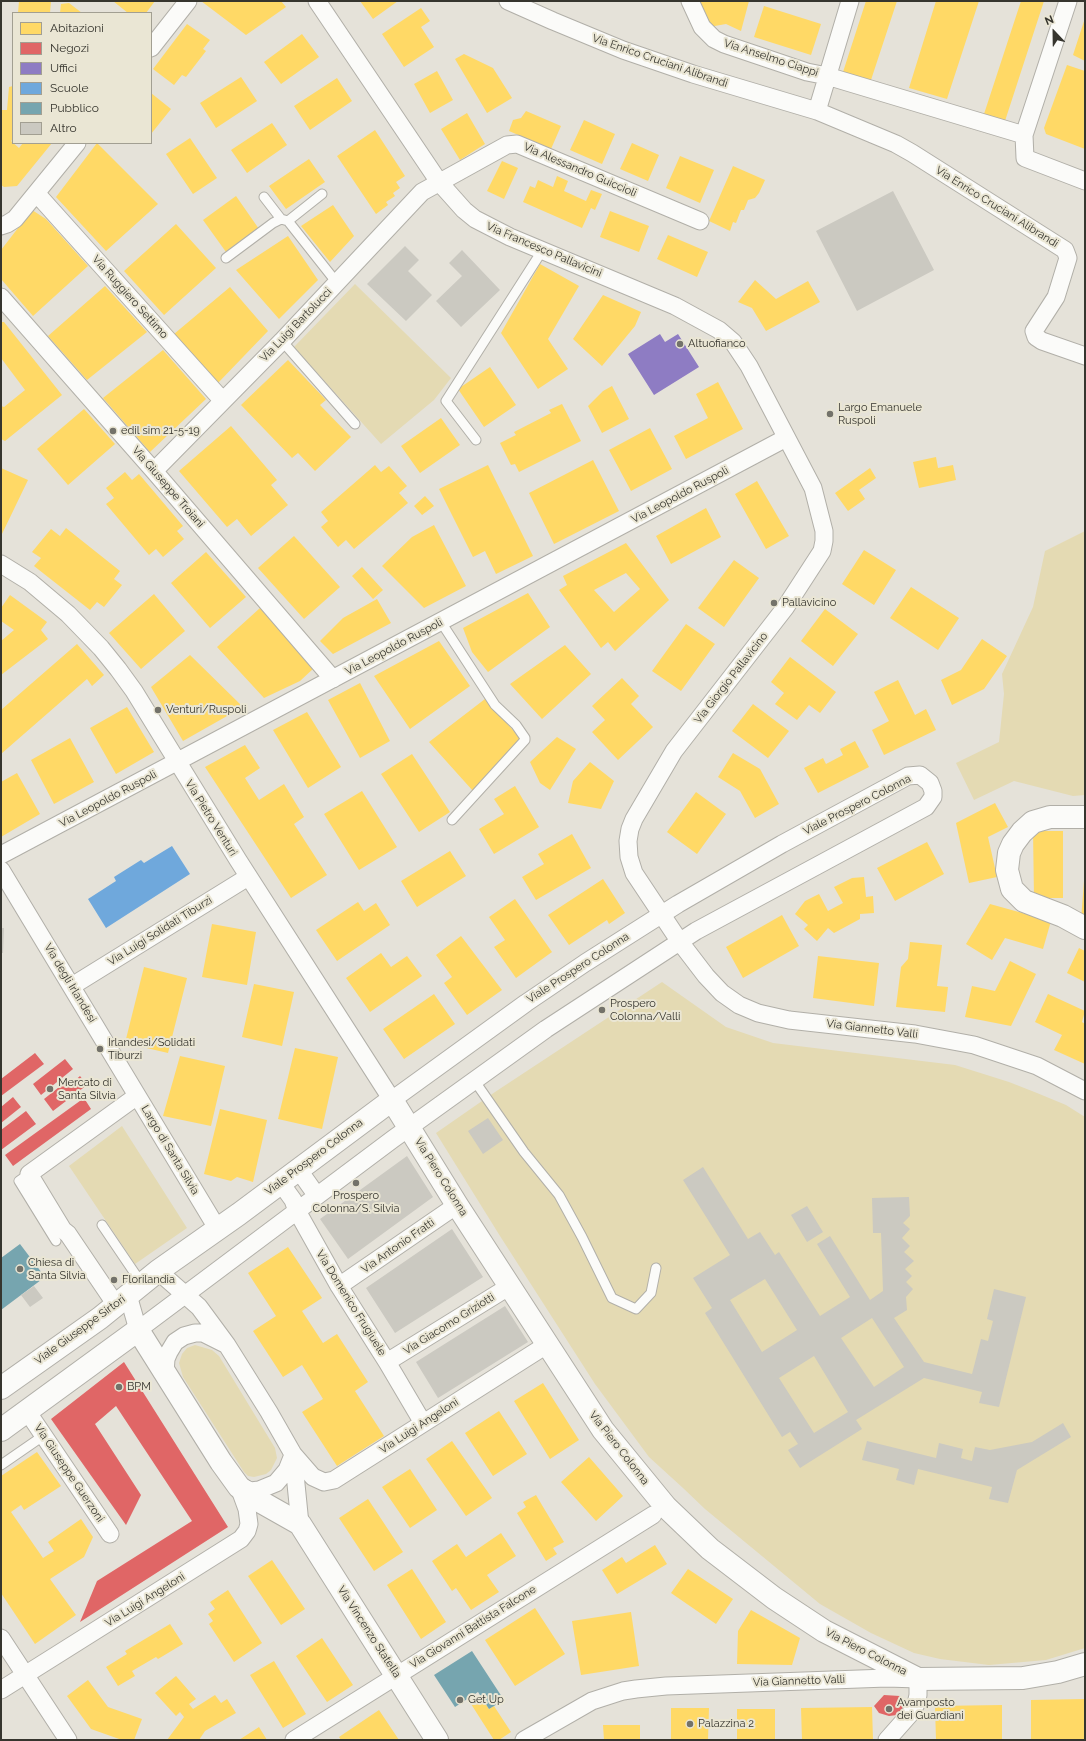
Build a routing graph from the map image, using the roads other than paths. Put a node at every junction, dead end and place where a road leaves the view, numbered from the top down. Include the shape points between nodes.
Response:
1 (188, 1) edge
2 (317, 1) edge
3 (508, 1) edge
4 (690, 1) edge
5 (850, 1) edge
6 (1068, 1) edge
7 (152, 47) edge
8 (827, 76) junction
9 (816, 111) junction
10 (1024, 135) junction
11 (76, 144) edge
12 (1085, 181) edge
13 (439, 182) junction
14 (37, 194) junction
15 (322, 194) dead end
16 (264, 197) dead end
17 (284, 220) junction
18 (700, 220) dead end
19 (1, 226) edge
20 (542, 251) junction
21 (226, 258) dead end
22 (337, 283) junction
23 (1, 298) edge
24 (282, 340) junction
25 (1085, 356) edge
26 (222, 401) junction
27 (355, 424) dead end
28 (786, 438) junction
29 (476, 440) dead end
30 (154, 471) junction
31 (1, 564) edge
32 (441, 622) junction
33 (333, 679) junction
34 (177, 763) junction
35 (1085, 817) edge
36 (452, 820) dead end
37 (1, 855) edge
38 (1, 870) edge
39 (248, 877) junction
40 (661, 915) junction
41 (1085, 928) edge
42 (680, 942) junction
43 (72, 986) junction
44 (474, 1080) junction
45 (1085, 1091) edge
46 (137, 1096) junction
47 (392, 1100) junction
48 (410, 1128) junction
49 (298, 1169) junction
50 (29, 1174) junction
51 (280, 1182) junction
52 (317, 1196) junction
53 (457, 1205) junction
54 (297, 1210) junction
55 (102, 1225) dead end
56 (217, 1228) junction
57 (56, 1240) dead end
58 (656, 1268) dead end
59 (158, 1271) junction
60 (339, 1286) junction
61 (510, 1286) junction
62 (186, 1294) junction
63 (128, 1295) junction
64 (138, 1330) junction
65 (548, 1344) junction
66 (226, 1345) junction
67 (387, 1362) junction
68 (165, 1373) junction
69 (1, 1388) edge
70 (27, 1411) junction
71 (423, 1423) junction
72 (1, 1430) edge
73 (43, 1436) junction
74 (293, 1454) junction
75 (1, 1465) edge
76 (240, 1487) junction
77 (653, 1515) dead end
78 (300, 1524) junction
79 (110, 1534) dead end
80 (1, 1638) edge
81 (1085, 1664) edge
82 (396, 1674) junction
83 (26, 1675) junction
84 (918, 1678) junction
85 (1, 1690) edge
86 (68, 1740) edge
87 (294, 1740) edge
88 (437, 1740) edge
89 (524, 1740) edge
90 (887, 1740) edge

1 - 7 street
2 - 13 street, Via Francesco Pallavicini
3 - 9 street, Via Enrico Cruciani Alibrandi via 622,50
4 - 8 street, Via Anselmo Ciappi via 702,27 714,39 800,70
5 - 8 street
6 - 10 street
8 - 9 street
8 - 10 street
9 - 25 street, Via Enrico Cruciani Alibrandi via 896,144 1065,250 1068,258 1056,297 1034,331 1036,337 1042,341
10 - 12 street via 1024,158
11 - 14 street
13 - 18 street, Via Alessandro Guiccioli via 507,145 517,144
13 - 20 street, Via Francesco Pallavicini via 475,219
13 - 22 street, Via Luigi Bartolucci via 422,192
14 - 19 street via 15,219
14 - 26 street, Via Ruggiero Settimo
15 - 17 lane
16 - 17 lane
17 - 21 lane via 273,223
17 - 22 lane
20 - 28 street, Via Francesco Pallavicini via 675,306 719,330 733,342 745,359
20 - 29 lane via 446,401
22 - 24 street, Via Luigi Bartolucci
23 - 30 street, Via Giuseppe Troiani
24 - 26 street, Via Luigi Bartolucci
24 - 27 lane
26 - 30 street, Via Luigi Bartolucci
28 - 32 street, Via Leopoldo Ruspoli
28 - 40 street, Via Giorgio Pallavicino via 813,488 824,532 822,551 785,608 674,751 634,818 628,841 630,861 634,873
30 - 33 street, Via Giuseppe Troiani
31 - 34 street, Via Pietro Venturi via 30,582 101,648 134,691
32 - 33 street, Via Leopoldo Ruspoli
32 - 36 lane via 495,705 525,738
33 - 34 street, Via Leopoldo Ruspoli
34 - 37 street, Via Leopoldo Ruspoli
34 - 39 street, Via Pietro Venturi
35 - 41 street via 1050,817 1034,822 1013,844 1007,870 1012,889 1024,902 1063,916
38 - 43 street, Via degli Irlandesi
39 - 43 street, Via Luigi Solidati Tiburzi
39 - 47 street, Via Pietro Venturi
40 - 42 street, Via Giorgio Pallavicino
40 - 42 street, Viale Prospero Colonna via 782,844 908,776 920,775 930,783 933,797 926,807
40 - 47 street, Viale Prospero Colonna via 526,1003
42 - 44 street, Viale Prospero Colonna via 546,1029
42 - 45 street, Via Giannetto Valli via 722,992 739,1005 758,1013 788,1020 915,1034 974,1045 1037,1066
43 - 46 street, Via degli Irlandesi
44 - 48 street, Viale Prospero Colonna
44 - 58 lane via 524,1152 559,1195 612,1298 636,1309 651,1294
46 - 50 street, Largo di Santa Silvia
46 - 56 street, Largo di Santa Silvia
47 - 48 street, Via Piero Colonna
47 - 49 street, Viale Prospero Colonna
48 - 52 street, Viale Prospero Colonna
48 - 53 street, Via Piero Colonna
49 - 51 street, Viale Prospero Colonna
49 - 52 street
50 - 57 lane via 19,1181
50 - 63 street via 63,1230
51 - 54 street, Via Domenico Frugiuele
51 - 56 street, Viale Prospero Colonna
52 - 54 street, Viale Prospero Colonna
53 - 60 street, Via Antonio Fratti
53 - 61 street, Via Piero Colonna
54 - 60 street, Via Domenico Frugiuele
54 - 62 street, Viale Prospero Colonna
55 - 63 lane
56 - 59 street, Viale Prospero Colonna
59 - 62 street
59 - 63 street, Viale Giuseppe Sirtori
60 - 67 street, Via Domenico Frugiuele
61 - 65 street, Via Piero Colonna
61 - 67 street, Via Giacomo Griziotti
62 - 64 street, Viale Prospero Colonna
62 - 66 street via 200,1307
63 - 64 street
63 - 69 street, Viale Giuseppe Sirtori
64 - 68 street
64 - 70 street
65 - 71 street, Via Luigi Angeloni
65 - 84 street, Via Piero Colonna via 614,1445 666,1507 690,1531 741,1574 824,1631
66 - 68 street via 207,1334 188,1334 172,1346 166,1359
66 - 74 street
67 - 71 street, Via Domenico Frugiuele
68 - 76 street via 221,1462
70 - 72 street
70 - 73 street, Via Giuseppe Guerzoni
71 - 74 street, Via Luigi Angeloni via 329,1482 313,1477
73 - 75 lane
73 - 79 street, Via Giuseppe Guerzoni
74 - 76 street via 287,1470 276,1483 251,1491
74 - 78 street
76 - 78 street via 254,1498
76 - 83 street, Via Luigi Angeloni via 249,1524 248,1531 241,1539
77 - 82 street, Via Giovanni Battista Falcone
78 - 82 street, Via Vincenzo Statella
80 - 83 street
81 - 84 street, Via Giannetto Valli via 1023,1678
82 - 87 street, Via Giovanni Battista Falcone
82 - 88 street, Via Vincenzo Statella
83 - 85 street, Via Luigi Angeloni
83 - 86 street
84 - 89 street, Via Giannetto Valli via 636,1689 618,1692 592,1702
84 - 90 street via 916,1704

